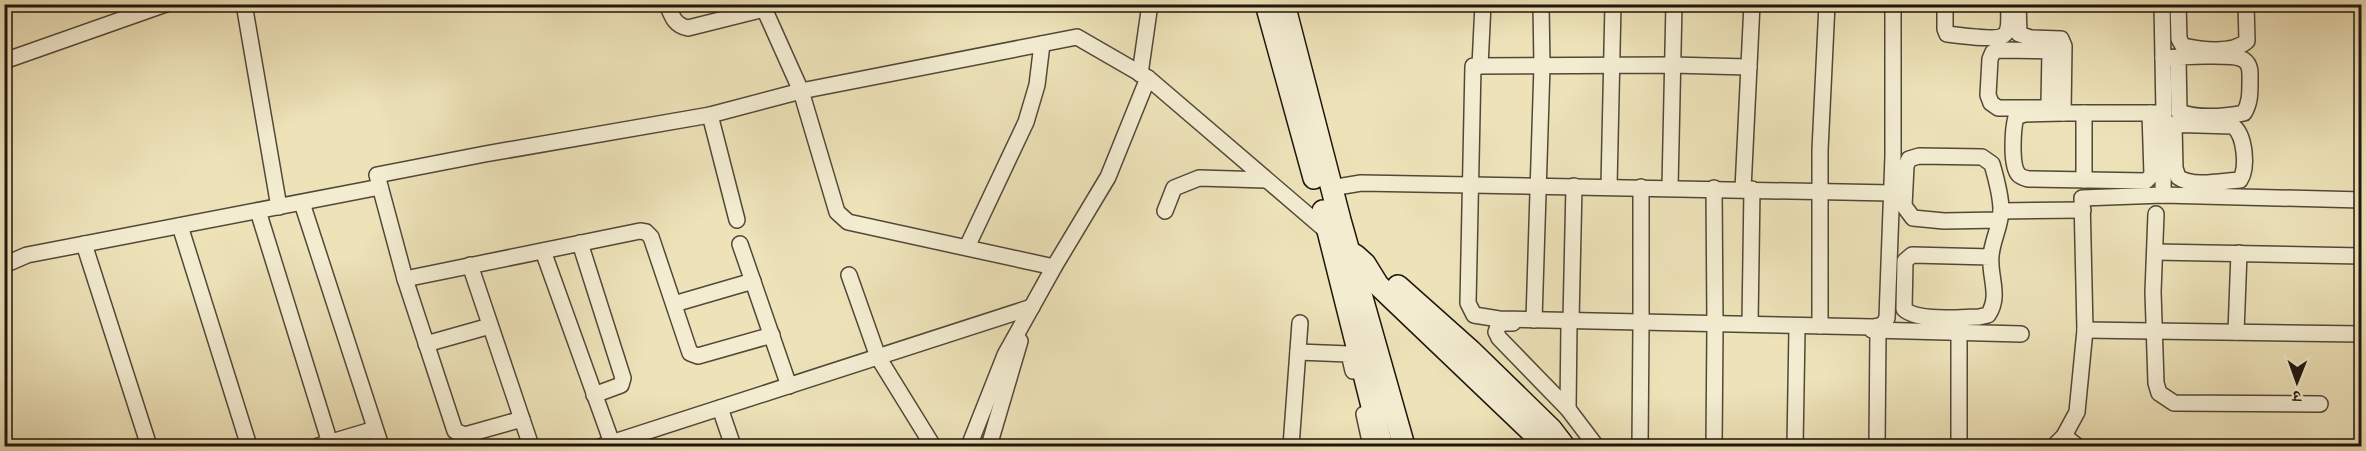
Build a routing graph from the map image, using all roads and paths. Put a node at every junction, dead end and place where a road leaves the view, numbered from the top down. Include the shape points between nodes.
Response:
1 (166, 4) edge
2 (244, 4) edge
3 (667, 4) edge
4 (1150, 4) edge
5 (1266, 4) edge
6 (1284, 4) edge
7 (1483, 4) edge
8 (1541, 4) edge
9 (1613, 4) edge
10 (1674, 4) edge
11 (1752, 4) edge
12 (1827, 4) edge
13 (1893, 4) edge
14 (1945, 4) edge
15 (2009, 4) edge
16 (2018, 4) edge
17 (2162, 4) edge
18 (2178, 4) edge
19 (2246, 4) edge
20 (763, 7) edge
21 (1042, 44) junction
22 (2057, 51) junction
23 (2171, 58) junction
24 (4, 61) edge
25 (1542, 65) junction
26 (1613, 65) junction
27 (1671, 65) junction
28 (1480, 66) junction
29 (1749, 67) junction
30 (1144, 76) junction
31 (801, 91) junction
32 (2063, 113) junction
33 (2084, 113) junction
34 (710, 115) junction
35 (2163, 119) junction
36 (1266, 180) junction
37 (2084, 180) junction
38 (1470, 186) junction
39 (1537, 186) junction
40 (1574, 186) junction
41 (1609, 186) junction
42 (380, 187) junction
43 (1641, 187) junction
44 (1670, 187) junction
45 (1331, 188) junction
46 (1714, 188) junction
47 (1748, 189) junction
48 (1820, 191) junction
49 (1892, 193) junction
50 (2163, 195) junction
51 (2361, 200) edge
52 (302, 203) junction
53 (279, 207) junction
54 (2083, 210) junction
55 (258, 211) junction
56 (1165, 211) dead end
57 (2156, 214) dead end
58 (2000, 215) junction
59 (737, 220) dead end
60 (180, 226) junction
61 (1329, 233) junction
62 (580, 243) junction
63 (84, 244) junction
64 (740, 244) dead end
65 (967, 247) junction
66 (1349, 250) junction
67 (543, 251) junction
68 (2155, 252) junction
69 (2239, 254) junction
70 (2361, 256) edge
71 (1990, 257) junction
72 (1365, 264) junction
73 (4, 265) edge
74 (470, 266) junction
75 (1054, 267) junction
76 (849, 275) dead end
77 (405, 279) junction
78 (753, 281) junction
79 (674, 304) junction
80 (1032, 307) junction
81 (1534, 320) junction
82 (1570, 322) junction
83 (1300, 323) dead end
84 (1641, 324) junction
85 (1750, 324) junction
86 (1715, 325) junction
87 (490, 326) junction
88 (1820, 326) junction
89 (1797, 328) junction
90 (1878, 330) junction
91 (2085, 330) junction
92 (2155, 331) junction
93 (1959, 332) junction
94 (2236, 332) junction
95 (2021, 334) dead end
96 (2361, 334) edge
97 (772, 335) junction
98 (1020, 341) dead end
99 (426, 344) junction
100 (1298, 352) junction
101 (878, 357) junction
102 (789, 386) junction
103 (594, 394) junction
104 (2320, 405) dead end
105 (720, 408) junction
106 (1568, 409) junction
107 (522, 419) junction
108 (375, 429) junction
109 (2059, 441) edge
110 (324, 445) edge
111 (608, 445) edge
112 (149, 447) edge
113 (249, 447) edge
114 (381, 447) edge
115 (531, 447) edge
116 (733, 447) edge
117 (933, 447) edge
118 (969, 447) edge
119 (989, 447) edge
120 (1291, 447) edge
121 (1371, 447) edge
122 (1382, 447) edge
123 (1404, 447) edge
124 (1543, 447) edge
125 (1564, 447) edge
126 (1596, 447) edge
127 (1640, 447) edge
128 (1714, 447) edge
129 (1795, 447) edge
130 (1877, 447) edge
131 (1959, 447) edge
132 (2077, 447) edge

1 - 24 street
2 - 53 street
3 - 20 street via 675,22 688,28
4 - 30 street
5 - 61 street
6 - 45 street
7 - 28 street
8 - 25 street
9 - 26 street
10 - 27 street
11 - 29 street
12 - 48 street
13 - 49 street
14 - 15 street via 1947,34 2001,37 2008,27
16 - 22 street via 2019,34 2061,39
17 - 23 street
18 - 19 street via 2179,39 2183,46 2216,49 2241,47 2247,41
20 - 31 street
21 - 30 street via 1077,37
21 - 31 street
21 - 65 street via 1037,85 1026,122
22 - 22 street via 1994,52 1990,59 1991,103 1998,108 2046,108
22 - 32 street
23 - 23 street via 2179,112 2225,117 2244,113 2250,104 2250,67 2243,59
23 - 35 street
25 - 26 street
25 - 28 street
25 - 39 street
26 - 27 street
26 - 41 street
27 - 29 street
27 - 44 street
28 - 38 street via 1473,66
29 - 47 street
30 - 36 street
30 - 75 street via 1108,177
31 - 34 street
31 - 65 street via 841,218
32 - 33 street
32 - 37 street via 2016,117 2014,166 2019,175 2028,179
33 - 35 street
33 - 37 street
34 - 42 street via 382,173 377,175
34 - 59 street
35 - 35 street via 2175,168 2183,181 2240,180 2244,147 2242,135 2233,126
35 - 37 street via 2152,175 2146,181
35 - 50 street
36 - 56 street via 1199,178 1174,188
36 - 61 street
38 - 39 street
38 - 45 street via 1361,183
38 - 81 street via 1468,303 1474,315
39 - 40 street
39 - 81 street
40 - 41 street
40 - 82 street
41 - 43 street
42 - 52 street
42 - 77 street
43 - 44 street
43 - 84 street
44 - 46 street
45 - 66 street
46 - 47 street
46 - 86 street
47 - 48 street
47 - 85 street
48 - 49 street
48 - 88 street
49 - 88 street via 1887,318 1883,325 1873,327
50 - 51 street
50 - 54 street via 2082,198
52 - 53 street
52 - 108 street
53 - 55 street
54 - 58 street
54 - 91 street
55 - 60 street
55 - 110 street
57 - 68 street
58 - 58 street via 1992,164 1982,157 1909,159 1904,206 1913,218 1944,221
58 - 71 street
60 - 63 street
60 - 113 street
61 - 66 street
61 - 122 street
62 - 67 street
62 - 79 street via 646,232
62 - 103 street via 623,378 621,385
63 - 73 street via 27,255
63 - 112 street
64 - 78 street
65 - 75 street
66 - 72 street
66 - 123 street
67 - 74 street
67 - 103 street
68 - 69 street
68 - 92 street
69 - 70 street
69 - 94 street
71 - 71 street via 1996,297 1988,315 1923,316 1904,309 1905,261 1912,255
72 - 124 street via 1378,285
72 - 125 street via 1384,273 1471,351 1551,429
74 - 77 street
74 - 87 street
75 - 80 street
76 - 101 street
77 - 99 street
78 - 79 street
78 - 97 street
79 - 97 street via 693,356
80 - 101 street
80 - 118 street via 1005,355
81 - 82 street
82 - 84 street
82 - 106 street
82 - 106 street via 1503,323 1496,332
83 - 100 street
84 - 86 street
84 - 127 street
85 - 86 street
85 - 88 street
86 - 89 street
86 - 128 street
87 - 99 street
87 - 107 street
89 - 90 street
89 - 129 street
90 - 93 street
90 - 130 street
91 - 92 street
91 - 109 street via 2077,412
92 - 94 street
92 - 104 street via 2156,383 2159,393 2174,403
93 - 95 street
93 - 131 street
94 - 96 street
97 - 102 street
98 - 119 street
99 - 107 street via 455,431 465,435
100 - 120 street
100 - 121 street via 1349,354
101 - 102 street
101 - 117 street
102 - 105 street
103 - 111 street
105 - 111 street
105 - 116 street
106 - 126 street
107 - 115 street
108 - 110 street
108 - 114 street
109 - 132 street

